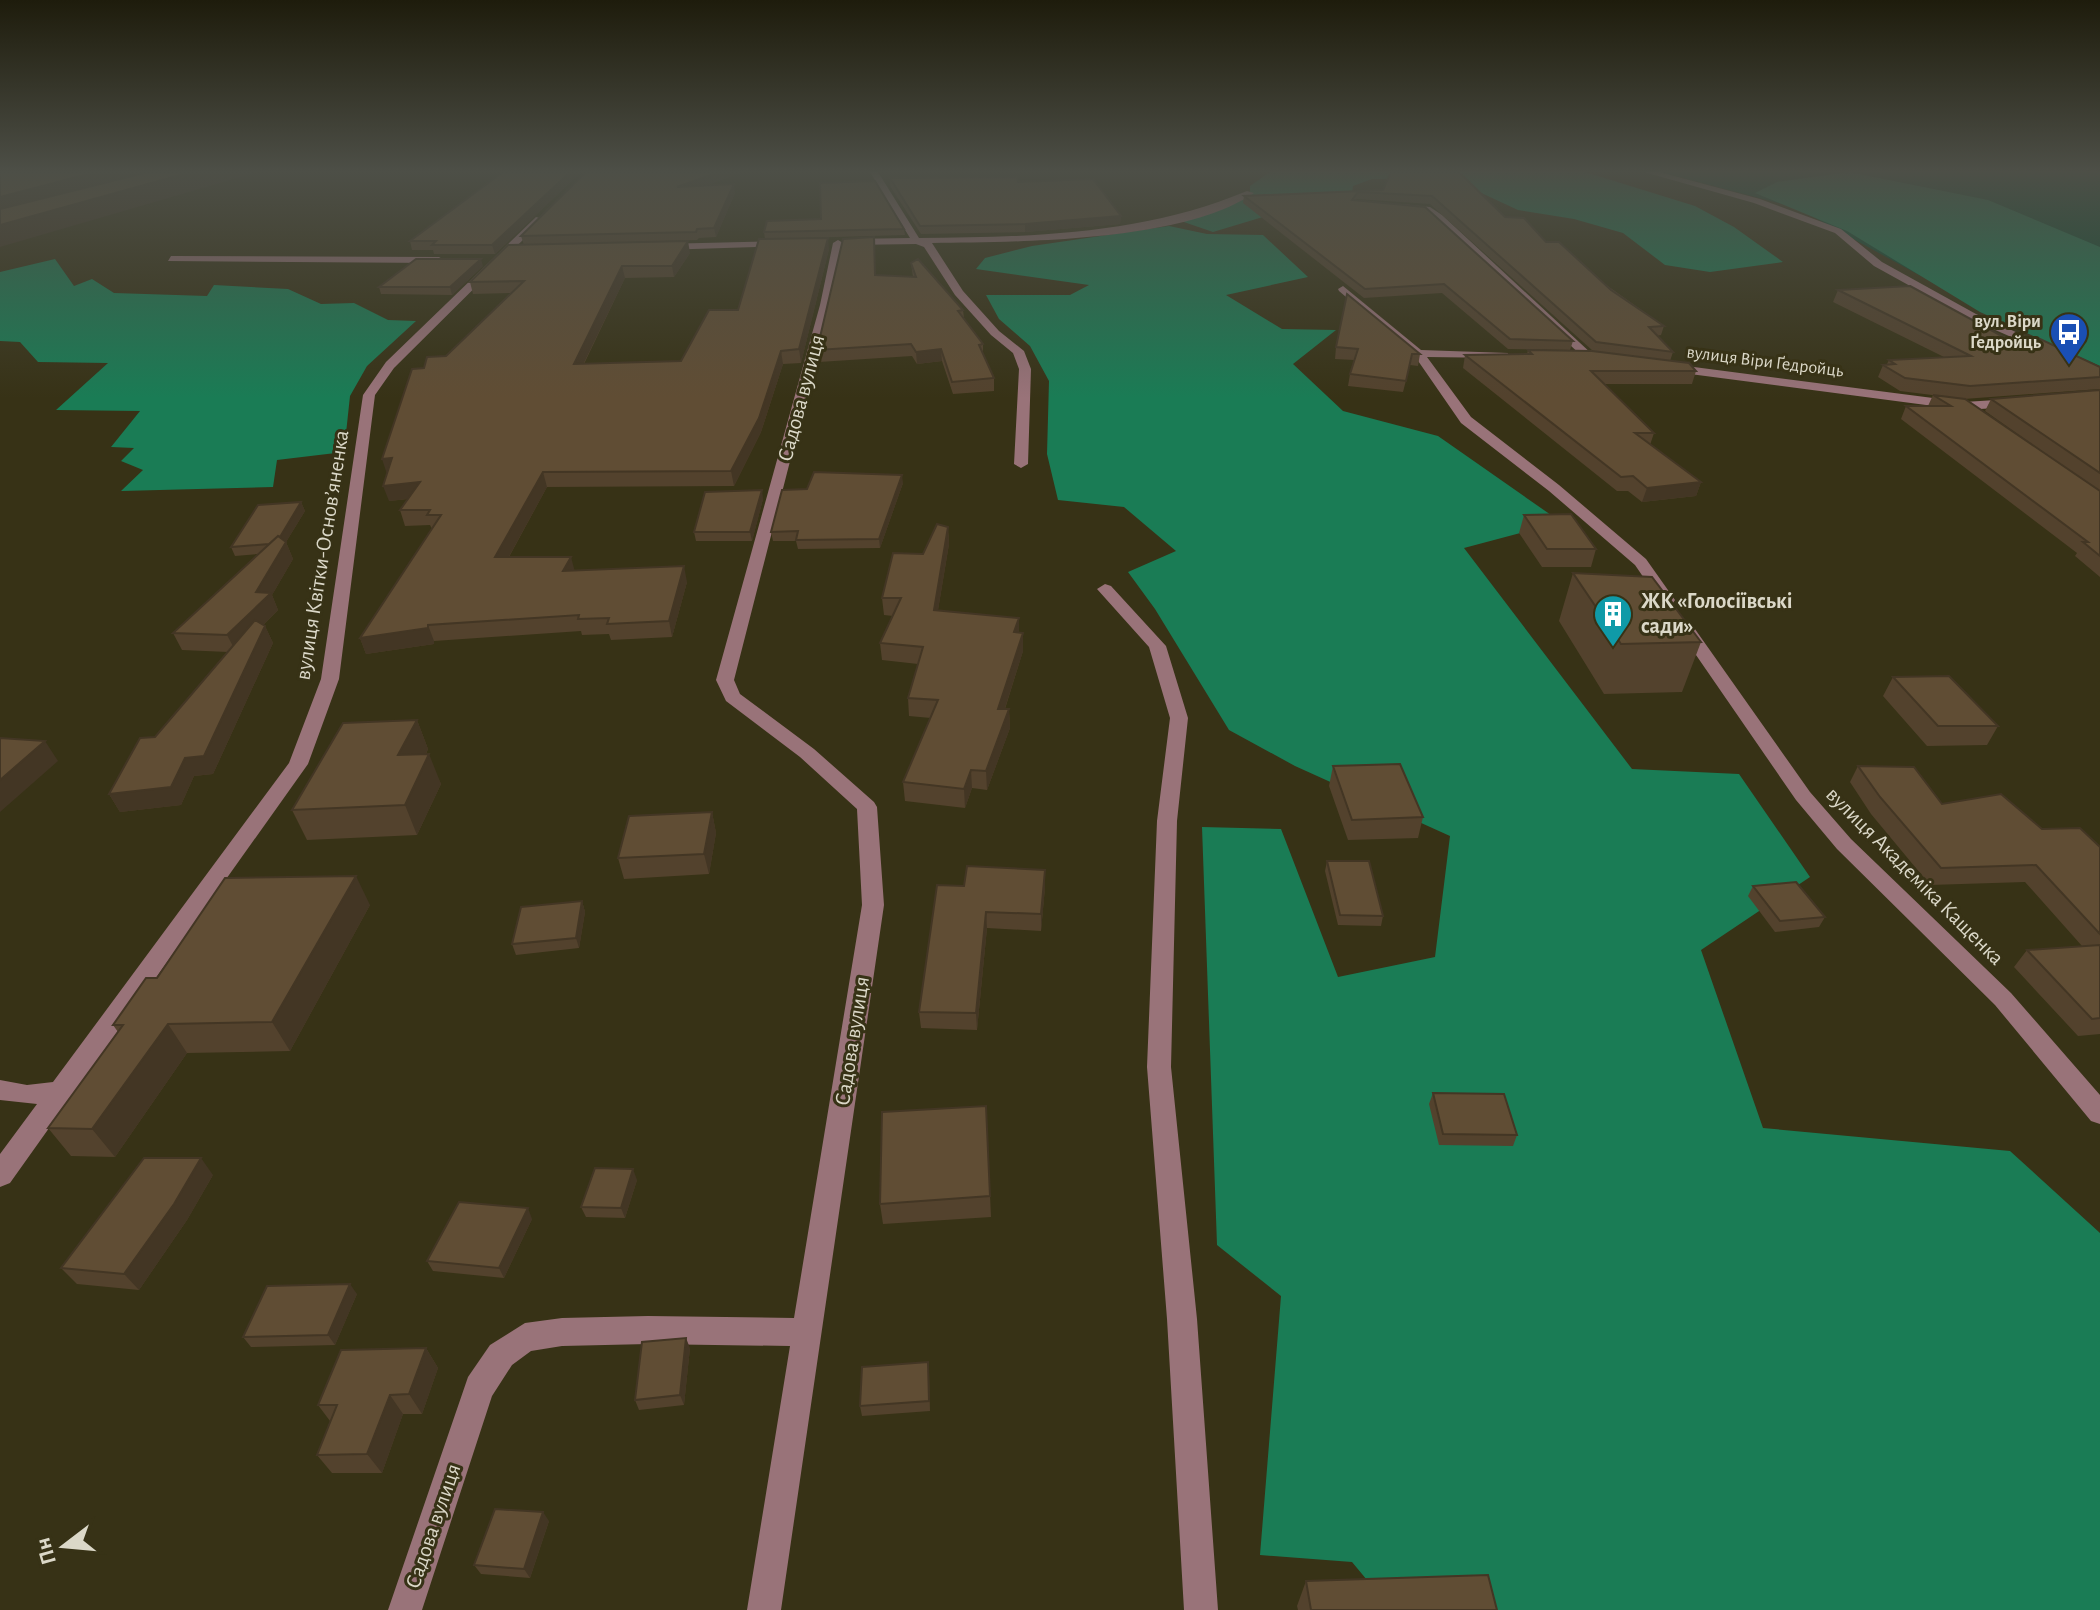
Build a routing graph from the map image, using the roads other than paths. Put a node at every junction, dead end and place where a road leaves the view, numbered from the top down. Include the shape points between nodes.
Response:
1 (508, 247) edge
2 (679, 247) edge
3 (830, 247) edge
4 (929, 247) edge
5 (1471, 247) edge
6 (1858, 247) edge
7 (648, 248) edge
8 (171, 259) dead end
9 (450, 260) edge
10 (1343, 289) edge
11 (1418, 353) junction
12 (2057, 354) edge
13 (1511, 355) edge
14 (1573, 357) edge
15 (1589, 357) junction
16 (1604, 359) edge
17 (1650, 365) edge
18 (2027, 402) edge
19 (1964, 406) junction
20 (1989, 424) edge
21 (1021, 464) dead end
22 (1105, 589) dead end
23 (0, 1090) edge
24 (58, 1092) junction
25 (2100, 1113) edge
26 (0, 1175) edge
27 (807, 1332) junction
28 (405, 1610) edge
29 (764, 1610) edge
30 (1201, 1610) edge

1 - 24 street, вулиця Квітки-Основ’яненка via 390,365 369,395 330,679 298,764
2 - 7 street
3 - 27 street, Садова вулиця via 822,320 725,680 732,697 867,807 873,905
4 - 21 street via 959,293 1018,351 1025,369
5 - 15 street
6 - 12 street via 1972,316
8 - 9 street
10 - 11 street, вулиця Академіка Кащенка
11 - 13 street
11 - 25 street, вулиця Академіка Кащенка via 1466,420 1641,562 1803,796 1844,844 2003,999
14 - 15 street
15 - 16 street
17 - 19 street, вулиця Віри Ґедройць
18 - 19 street, вулиця Віри Ґедройць
19 - 20 street, вулиця Віри Ґедройць
22 - 30 street via 1157,646 1179,718 1167,821 1159,1067
23 - 24 street via 27,1095
24 - 26 street, вулиця Квітки-Основ’яненка
27 - 28 street, Садова вулиця via 648,1330 525,1337 501,1355 479,1388
27 - 29 street

